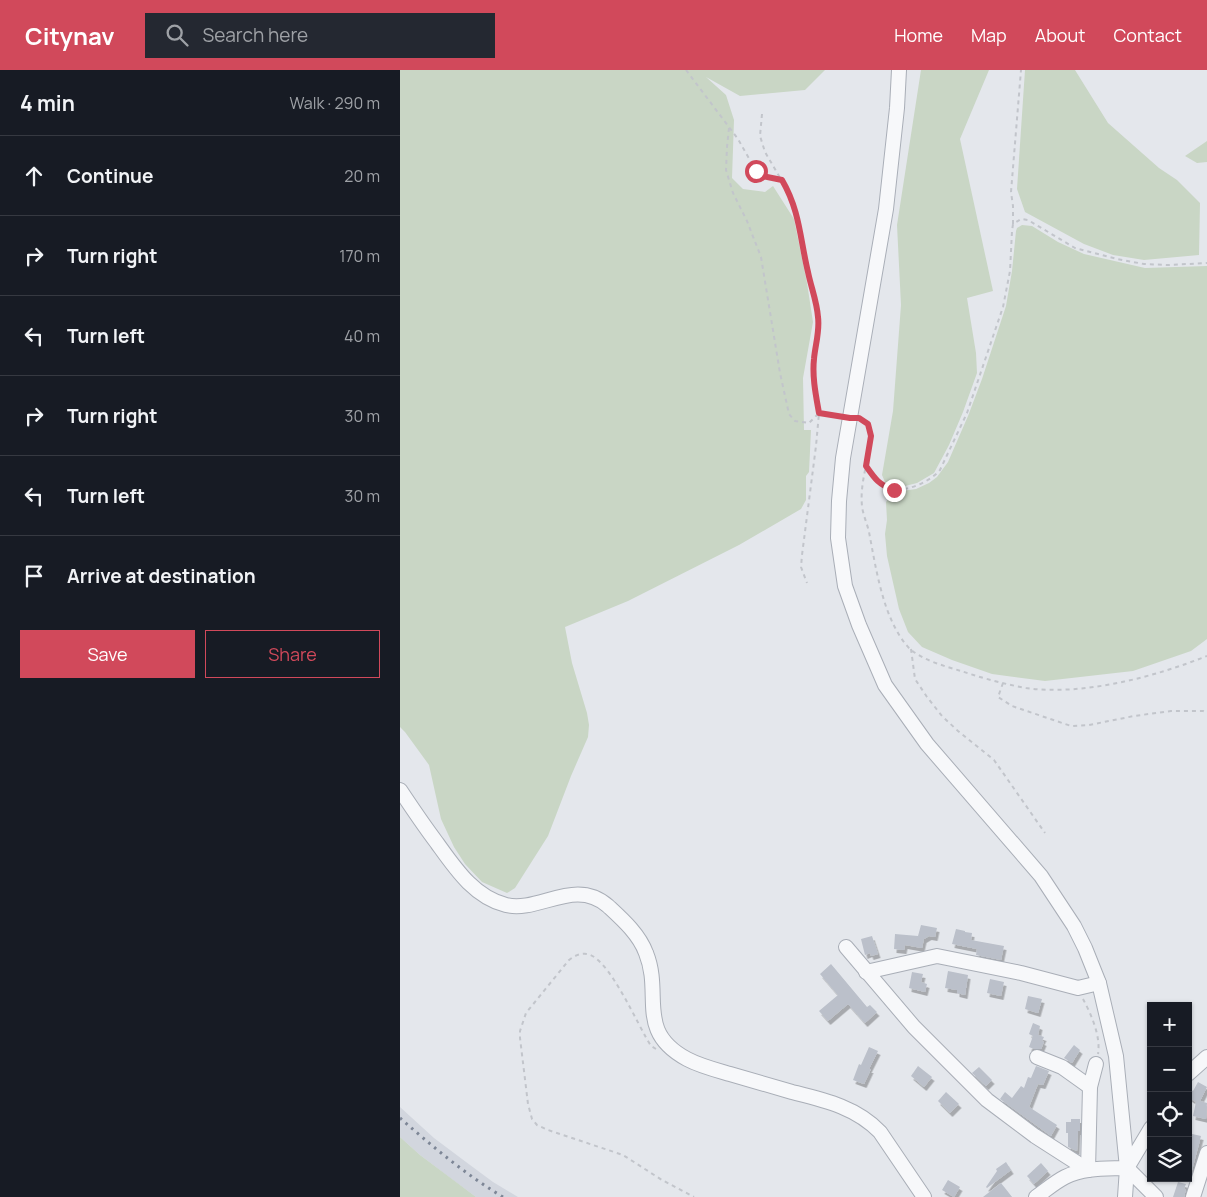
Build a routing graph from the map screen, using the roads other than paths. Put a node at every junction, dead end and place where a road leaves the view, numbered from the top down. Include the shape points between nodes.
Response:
1 (899, 70) edge
2 (400, 790) edge
3 (846, 947) dead end
4 (866, 972) junction
5 (1099, 984) junction
6 (1037, 1057) dead end
7 (1207, 1057) edge
8 (1096, 1064) road end
9 (1192, 1070) edge
10 (1090, 1087) junction
11 (1147, 1135) edge
12 (1207, 1153) edge
13 (1127, 1168) junction
14 (1088, 1170) junction
15 (924, 1197) edge
16 (1036, 1197) edge
17 (1125, 1197) edge
18 (1156, 1197) edge
19 (1194, 1197) edge

1 - 5 street via 886,208 843,458 838,538 846,586 885,685 927,744 1041,876 1074,926
2 - 15 street via 451,863 481,893 506,905 518,906 559,896 589,896 617,915 646,952 655,1023 659,1034 672,1049 695,1063 830,1102 860,1115 880,1132
3 - 4 street
4 - 5 street via 937,956 1078,988
4 - 14 street via 914,1028 987,1100 1034,1136
5 - 13 street via 1116,1056
6 - 10 street via 1062,1067
7 - 9 street
8 - 10 street
10 - 14 street
11 - 13 street
12 - 19 street
13 - 14 street
13 - 17 street
13 - 18 street
14 - 16 street via 1065,1177

